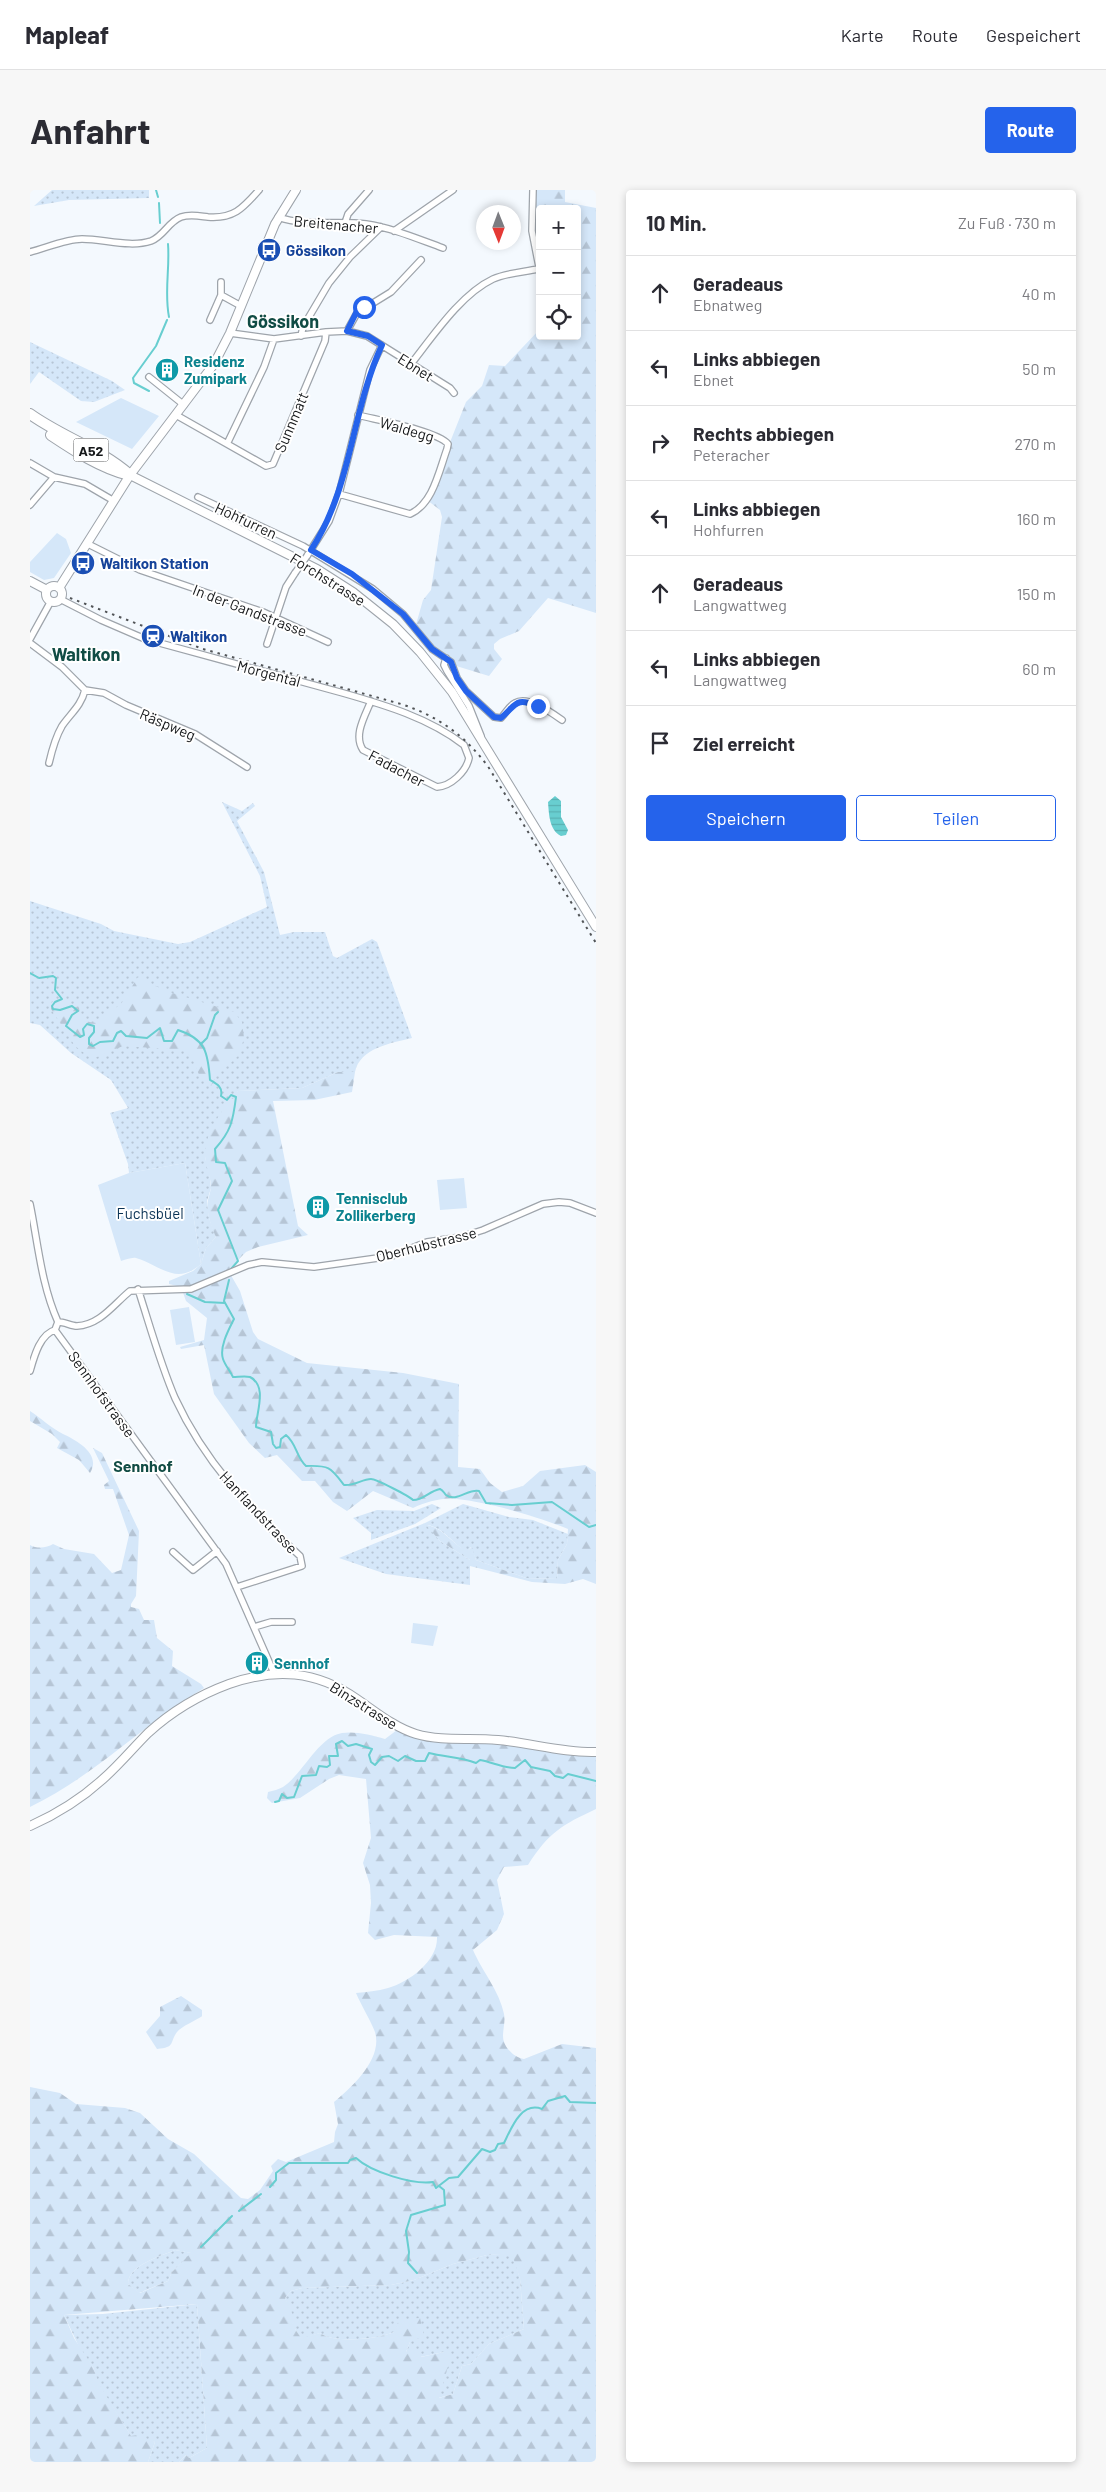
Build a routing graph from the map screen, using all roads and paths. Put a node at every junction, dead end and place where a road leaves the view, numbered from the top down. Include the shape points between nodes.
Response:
1 (259, 190) edge
2 (295, 190) edge
3 (369, 190) edge
4 (453, 190) edge
5 (533, 190) edge
6 (278, 217) junction
7 (345, 223) junction
8 (381, 227) junction
9 (394, 231) junction
10 (443, 248) dead end
11 (30, 252) edge
12 (536, 253) edge
13 (421, 260) dead end
14 (536, 271) edge
15 (221, 282) dead end
16 (221, 295) junction
17 (242, 306) junction
18 (210, 320) dead end
19 (347, 331) junction
20 (326, 332) junction
21 (230, 333) junction
22 (301, 336) junction
23 (274, 339) junction
24 (382, 345) junction
25 (411, 364) junction
26 (149, 377) dead end
27 (454, 393) dead end
28 (184, 405) junction
29 (30, 414) edge
30 (176, 415) junction
31 (358, 415) junction
32 (30, 421) edge
33 (227, 444) junction
34 (30, 463) edge
35 (130, 475) junction
36 (54, 477) junction
37 (339, 494) junction
38 (198, 497) dead end
39 (114, 501) junction
40 (30, 505) edge
41 (88, 544) junction
42 (311, 550) junction
43 (30, 581) edge
44 (59, 588) junction
45 (47, 590) junction
46 (60, 599) junction
47 (51, 601) junction
48 (275, 617) junction
49 (30, 639) edge
50 (328, 642) dead end
51 (30, 643) edge
52 (267, 644) dead end
53 (446, 658) junction
54 (85, 690) junction
55 (371, 701) junction
56 (562, 720) dead end
57 (481, 738) junction
58 (468, 758) joint
59 (49, 763) dead end
60 (247, 767) dead end
61 (596, 927) edge
62 (30, 1204) edge
63 (596, 1213) edge
64 (138, 1289) junction
65 (58, 1322) junction
66 (55, 1330) junction
67 (30, 1371) edge
68 (217, 1550) junction
69 (173, 1552) dead end
70 (237, 1587) junction
71 (292, 1622) dead end
72 (254, 1627) junction
73 (274, 1673) junction
74 (596, 1752) edge
75 (30, 1826) edge

1 - 11 street via 239,212 227,217 195,215 181,218 152,240 128,243 80,239
2 - 6 main road
3 - 7 street via 348,214
4 - 9 street, Breitenacher
5 - 12 street via 532,231
6 - 7 street, Breitenacher via 293,221
6 - 17 main road
7 - 8 street, Breitenacher
8 - 9 street, Breitenacher
8 - 22 street via 333,277 303,327
9 - 10 street, Breitenacher
13 - 19 street via 391,292 356,313
14 - 25 street via 494,278 475,290
15 - 16 street
16 - 17 street
16 - 18 street
17 - 21 main road
19 - 20 street, Ebnet
19 - 24 street, Ebnet via 368,336
20 - 22 street, Ebnet
20 - 33 street, Sunnmatt via 273,464 266,466
21 - 23 street, Ebnet
21 - 28 main road via 214,364
22 - 23 street, Ebnet
23 - 33 street
24 - 25 street, Ebnet
24 - 31 street via 370,370
25 - 27 street, Ebnet
26 - 28 street
28 - 30 main road
29 - 35 highway, Forchstrasse / A52 via 117,463
30 - 33 street, Sunnmatt
30 - 35 main road
31 - 37 street
31 - 37 street, Waldegg via 430,434 445,440 447,449 427,500 421,509 410,514
32 - 35 highway, Forchstrasse / A52 via 101,465
34 - 36 street
35 - 39 main road
35 - 57 main road, Forchstrasse via 317,570 364,600 420,652 452,692
36 - 39 street via 85,484
36 - 40 street
37 - 42 street via 329,520
38 - 42 street, Hohfurren
39 - 41 main road
41 - 44 main road
41 - 48 street, In der Gandstrasse via 140,570
42 - 48 street, bridge via 286,586
42 - 53 street, Hohfurren via 373,589 403,614 432,649
43 - 45 main road
44 - 45 main road
44 - 46 main road
45 - 47 main road via 47,598
46 - 47 main road
46 - 55 street, Morgental via 145,639
47 - 49 street
48 - 50 street, In der Gandstrasse
48 - 52 street
51 - 54 street via 69,673
53 - 56 street via 453,664 466,691 494,717 501,718 520,701 538,706
53 - 57 street, Forchstrasse via 444,665 469,706
54 - 59 street via 82,702 55,741
54 - 60 street, Räspweg via 104,693 195,734
55 - 58 street, Morgental via 401,711 455,738 464,744
55 - 58 street, Fadacher via 358,738 363,750 372,756 437,787 458,777
57 - 61 main road, Forchstrasse
62 - 65 street via 43,1278
63 - 64 street, Oberhubstrasse via 559,1202 543,1204 484,1230 427,1242 392,1256 314,1267 262,1262 191,1289
64 - 65 street via 130,1291 93,1322 74,1326
64 - 70 street, Hanflandstrasse via 170,1385 202,1446 240,1496 300,1556 302,1566
65 - 66 street
66 - 67 street via 48,1332 36,1351
66 - 68 street, Sennhofstrasse
68 - 69 street via 193,1570
68 - 70 street, Sennhofstrasse
70 - 72 street, Sennhofstrasse
71 - 72 street via 271,1622
72 - 73 street, Sennhofstrasse
73 - 74 main road, Binzstrasse via 303,1674 327,1681 397,1726 424,1736 497,1740
73 - 75 main road, Binzstrasse via 228,1684 182,1708 149,1732 88,1792

